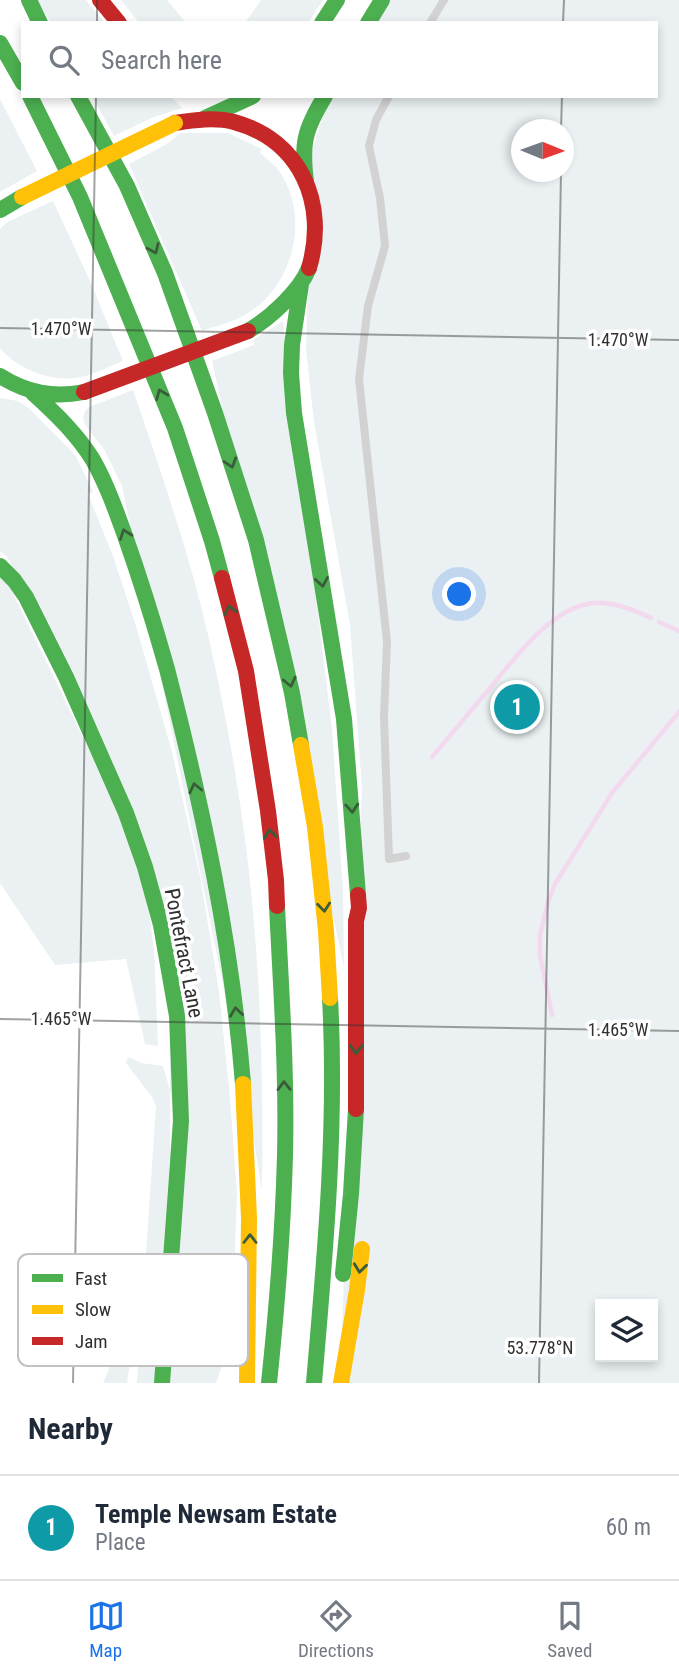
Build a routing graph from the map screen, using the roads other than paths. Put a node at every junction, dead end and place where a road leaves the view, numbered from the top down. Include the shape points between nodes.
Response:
1 (29, 0) edge
2 (100, 0) edge
3 (337, 0) edge
4 (382, 0) edge
5 (444, 0) edge
6 (39, 21) edge
7 (117, 21) edge
8 (323, 21) edge
9 (369, 21) edge
10 (431, 21) edge
11 (0, 43) edge
12 (21, 80) edge
13 (31, 98) edge
14 (79, 98) edge
15 (249, 98) edge
16 (323, 98) edge
17 (387, 98) edge
18 (191, 104) dead end
19 (205, 118) junction
20 (306, 181) junction
21 (0, 210) edge
22 (301, 284) junction
23 (0, 376) edge
24 (0, 387) edge
25 (30, 391) junction
26 (0, 566) edge
27 (406, 856) dead end
28 (359, 908) junction
29 (370, 1133) dead end
30 (364, 1231) dead end
31 (171, 1254) edge
32 (248, 1349) edge
33 (269, 1383) edge
34 (314, 1383) edge
35 (329, 1383) edge
36 (341, 1383) edge

1 - 6 main road
2 - 7 main road
3 - 8 main road
4 - 9 main road
5 - 10 lane
11 - 12 main road
33 -> 13 main road via 285,1154 284,1058 276,880 246,671 212,541 175,428 80,197
14 -> 34 main road via 165,272 202,375 256,540 292,694 315,827 332,1039 325,1254
15 - 19 main road
16 - 20 main road via 306,135
17 - 27 lane via 369,146 385,246 369,306 359,379 387,642 384,717 389,859
18 - 19 main road
19 - 20 main road via 234,122 264,135 294,162
19 - 21 main road, bridge via 175,123
20 - 22 main road via 315,224 313,250
22 - 25 main road, bridge via 248,331 66,396
22 -> 28 main road via 292,345 294,413 344,719
23 - 25 main road
24 - 25 main road
32 -> 25 main road via 250,1202 239,1037 209,852 148,598 114,506 87,452
26 - 31 main road, Pontefract Lane via 26,597 66,677 126,813 161,925 177,1016 181,1121
28 - 29 main road via 368,926
28 -> 35 main road via 351,1194
30 -> 36 main road

